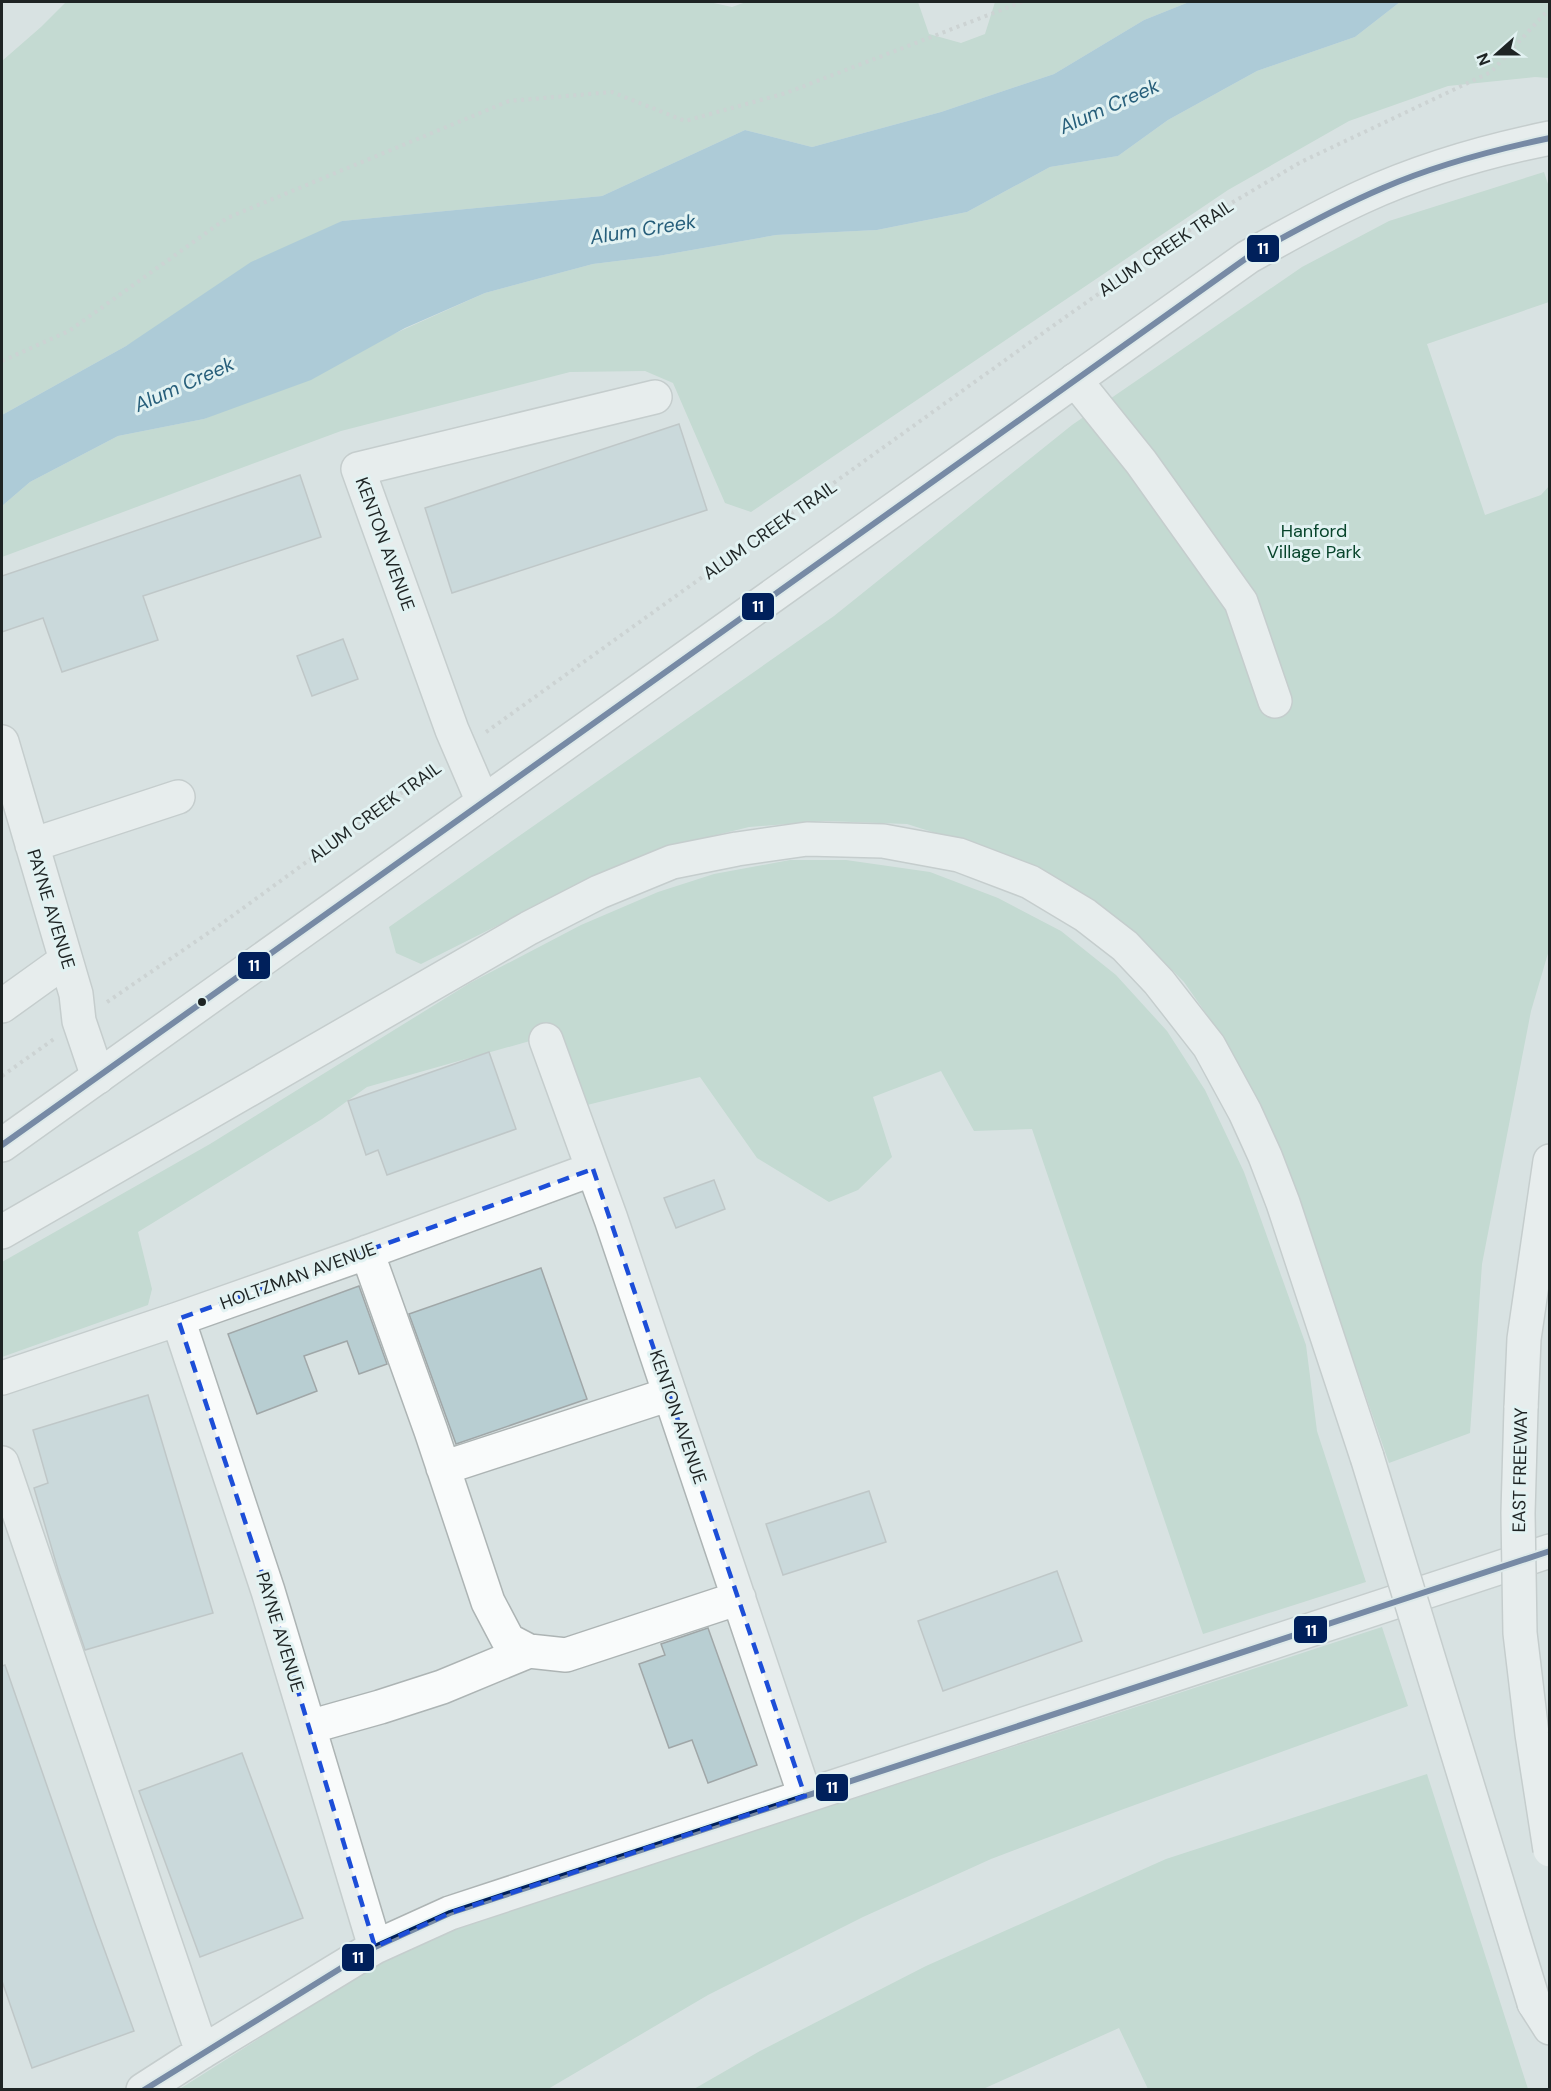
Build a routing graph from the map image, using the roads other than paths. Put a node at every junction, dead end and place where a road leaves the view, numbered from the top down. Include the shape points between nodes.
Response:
1 (1550, 138) edge
2 (1075, 380) junction
3 (655, 397) dead end
4 (1275, 701) dead end
5 (2, 742) edge
6 (178, 797) dead end
7 (483, 802) junction
8 (32, 845) junction
9 (66, 960) junction
10 (2, 1006) edge
11 (546, 1040) dead end
12 (98, 1077) junction
13 (2, 1145) edge
14 (1550, 1161) edge
15 (593, 1168) junction
16 (2, 1232) edge
17 (367, 1252) junction
18 (178, 1319) junction
19 (2, 1378) edge
20 (670, 1394) junction
21 (2, 1463) edge
22 (443, 1468) junction
23 (1550, 1551) edge
24 (738, 1598) junction
25 (529, 1651) junction
26 (309, 1726) junction
27 (805, 1796) junction
28 (1550, 1850) edge
29 (375, 1947) junction
30 (1542, 2015) edge
31 (202, 2052) junction
32 (143, 2090) edge

1 - 2 main road via 1420,174 1304,226 1248,257
2 - 4 main road via 1141,462 1241,602
2 - 7 main road
3 - 7 main road, KENTON AVENUE via 358,469 460,751
5 - 8 main road, PAYNE AVENUE
6 - 8 main road
7 - 12 main road
8 - 9 main road, PAYNE AVENUE
9 - 10 main road
9 - 12 main road, PAYNE AVENUE via 79,1021
11 - 15 main road, KENTON AVENUE
12 - 13 main road
14 - 28 main road, EAST FREEWAY, bridge via 1526,1328 1518,1513 1520,1633
15 - 17 main road, HOLTZMAN AVENUE
15 - 20 main road, KENTON AVENUE
16 - 30 main road, bridge via 530,928 599,892 672,862 807,839 883,841 959,855 1030,882 1085,915 1125,946 1159,982 1209,1046 1265,1156 1367,1458
17 - 18 main road, HOLTZMAN AVENUE
17 - 22 main road
18 - 19 main road, HOLTZMAN AVENUE
18 - 26 main road, PAYNE AVENUE
20 - 22 main road
20 - 24 main road, KENTON AVENUE
21 - 31 main road
22 - 25 main road via 488,1602 508,1640
23 - 27 main road
24 - 25 main road via 566,1655
24 - 27 main road, KENTON AVENUE
25 - 26 main road via 442,1687
26 - 29 main road, PAYNE AVENUE
27 - 29 main road via 450,1914
29 - 31 main road
31 - 32 main road

